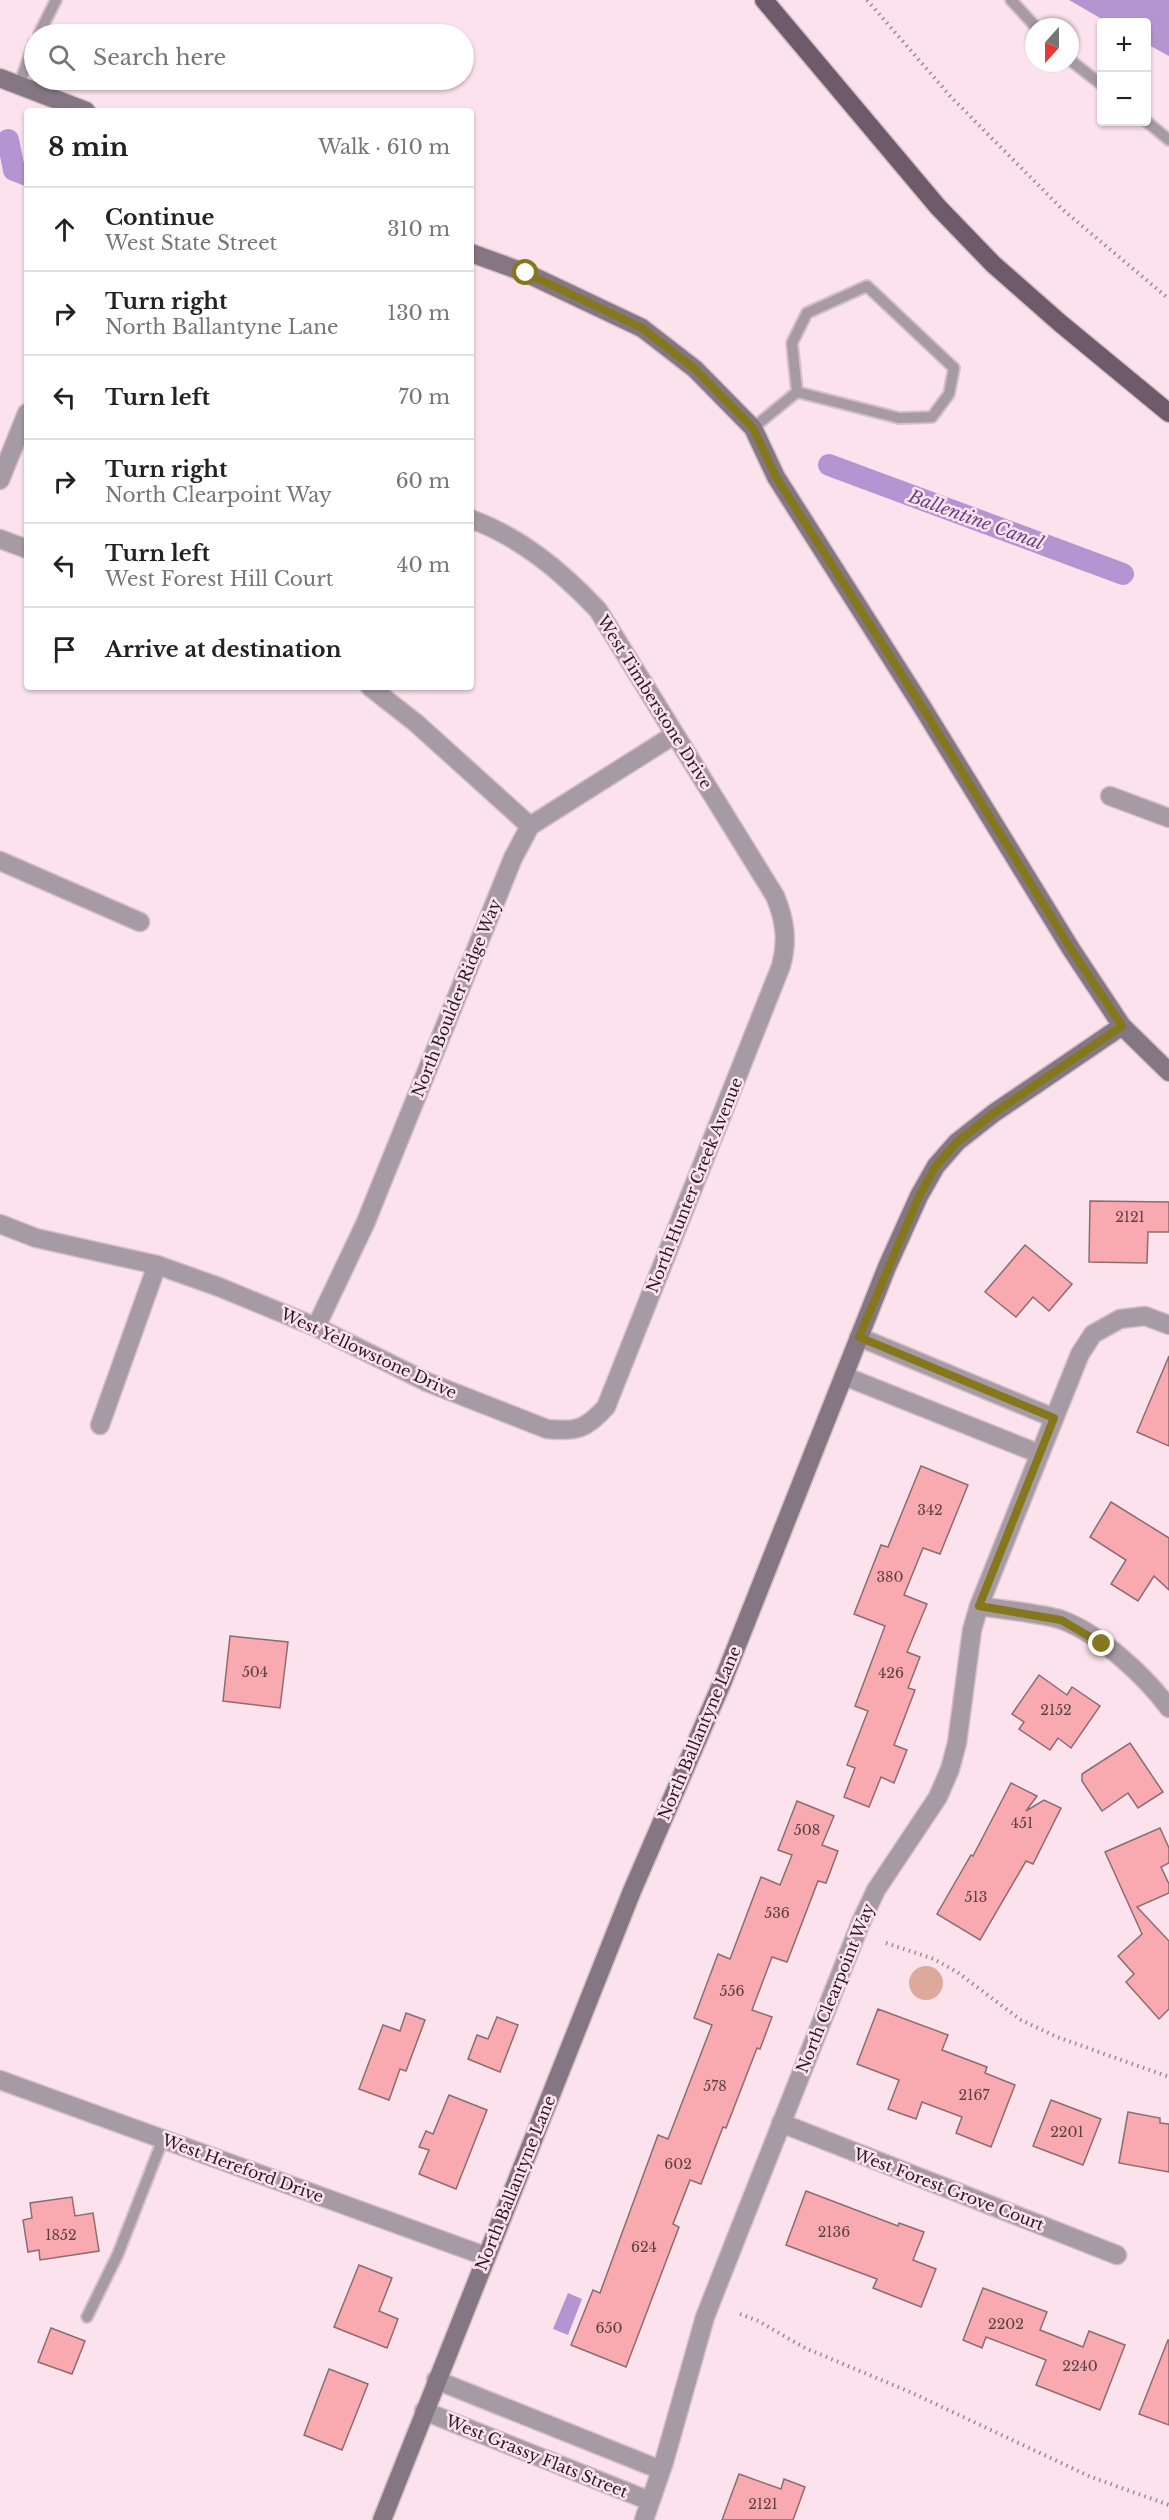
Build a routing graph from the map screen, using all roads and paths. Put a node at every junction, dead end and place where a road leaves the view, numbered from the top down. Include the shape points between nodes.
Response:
1 (56, 0) edge
2 (764, 0) edge
3 (867, 0) edge
4 (1011, 0) edge
5 (1028, 18) edge
6 (44, 24) edge
7 (1079, 67) edge
8 (24, 72) edge
9 (0, 78) edge
10 (1097, 82) edge
11 (19, 86) junction
12 (24, 88) edge
13 (30, 90) edge
14 (78, 108) edge
15 (1151, 125) edge
16 (1169, 140) edge
17 (474, 254) edge
18 (1169, 299) edge
19 (797, 392) junction
20 (1169, 413) edge
21 (24, 420) edge
22 (753, 428) junction
23 (0, 480) edge
24 (474, 521) edge
25 (0, 539) edge
26 (24, 548) edge
27 (374, 690) edge
28 (674, 735) junction
29 (1110, 796) dead end
30 (1169, 818) edge
31 (530, 826) junction
32 (0, 861) edge
33 (140, 922) dead end
34 (786, 933) joint
35 (1122, 1026) junction
36 (1169, 1072) edge
37 (0, 1224) edge
38 (157, 1265) junction
39 (1169, 1325) edge
40 (316, 1327) junction
41 (859, 1337) junction
42 (844, 1376) junction
43 (1054, 1418) junction
44 (100, 1425) dead end
45 (583, 1428) joint
46 (1040, 1454) junction
47 (979, 1606) junction
48 (1169, 1708) edge
49 (886, 1943) dead end
50 (1169, 2077) edge
51 (0, 2080) edge
52 (781, 2123) junction
53 (163, 2139) junction
54 (1117, 2255) dead end
55 (485, 2256) junction
56 (740, 2314) dead end
57 (87, 2317) dead end
58 (436, 2380) junction
59 (424, 2411) junction
60 (661, 2470) junction
61 (650, 2501) junction
62 (1169, 2505) edge
63 (382, 2520) edge
64 (644, 2520) edge

1 - 6 lane
2 - 20 main road via 938,207 993,264
3 - 18 path via 951,97 1062,208
4 - 5 lane
7 - 10 lane
8 - 11 lane
9 - 11 street
11 - 12 street
13 - 14 street
15 - 16 lane
17 - 22 street via 526,273 642,328 695,369
19 - 19 lane via 899,418 932,417 949,394 954,368 867,286 807,313 792,343
19 - 22 lane
21 - 23 street
22 - 35 street via 776,477
24 - 28 street, West Timberstone Drive via 532,550 570,580 598,610
25 - 26 street
27 - 31 street
28 - 31 street, North Boulder Ridge Way
28 - 34 street, West Timberstone Drive via 776,896
29 - 30 street
31 - 40 street, North Boulder Ridge Way via 513,858 365,1224
32 - 33 street
34 - 45 street, North Hunter Creek Avenue via 781,966 606,1407
35 - 36 street
35 - 41 street, North Ballantyne Lane via 994,1113 957,1142 936,1166 914,1206
37 - 38 street, West Yellowstone Drive via 36,1238
38 - 40 street, West Yellowstone Drive
38 - 44 street
39 - 43 street, North Clearpoint Way via 1145,1316 1120,1318 1093,1334 1080,1354
40 - 45 street, West Yellowstone Drive via 427,1382 547,1429
41 - 42 street, North Ballantyne Lane
41 - 43 street
42 - 46 street
42 - 55 street, North Ballantyne Lane via 722,1683 632,1891
43 - 46 street, North Clearpoint Way
46 - 47 street, North Clearpoint Way
47 - 48 street via 1061,1620 1082,1631 1122,1659
47 - 52 street, North Clearpoint Way via 950,1769 934,1804 876,1890
49 - 50 path via 934,1959 1039,2029
51 - 53 street, West Hereford Drive
52 - 54 street, West Forest Grove Court
52 - 60 street, North Clearpoint Way via 705,2318
53 - 55 street, West Hereford Drive
53 - 57 lane via 118,2254
55 - 58 street, North Ballantyne Lane
56 - 62 path via 1090,2478
58 - 59 street, North Ballantyne Lane
58 - 60 street, West Grassy Flats Street
59 - 61 street, West Grassy Flats Street
59 - 63 street, North Ballantyne Lane
60 - 61 street, North Clearpoint Way
61 - 64 street, North Clearpoint Way

